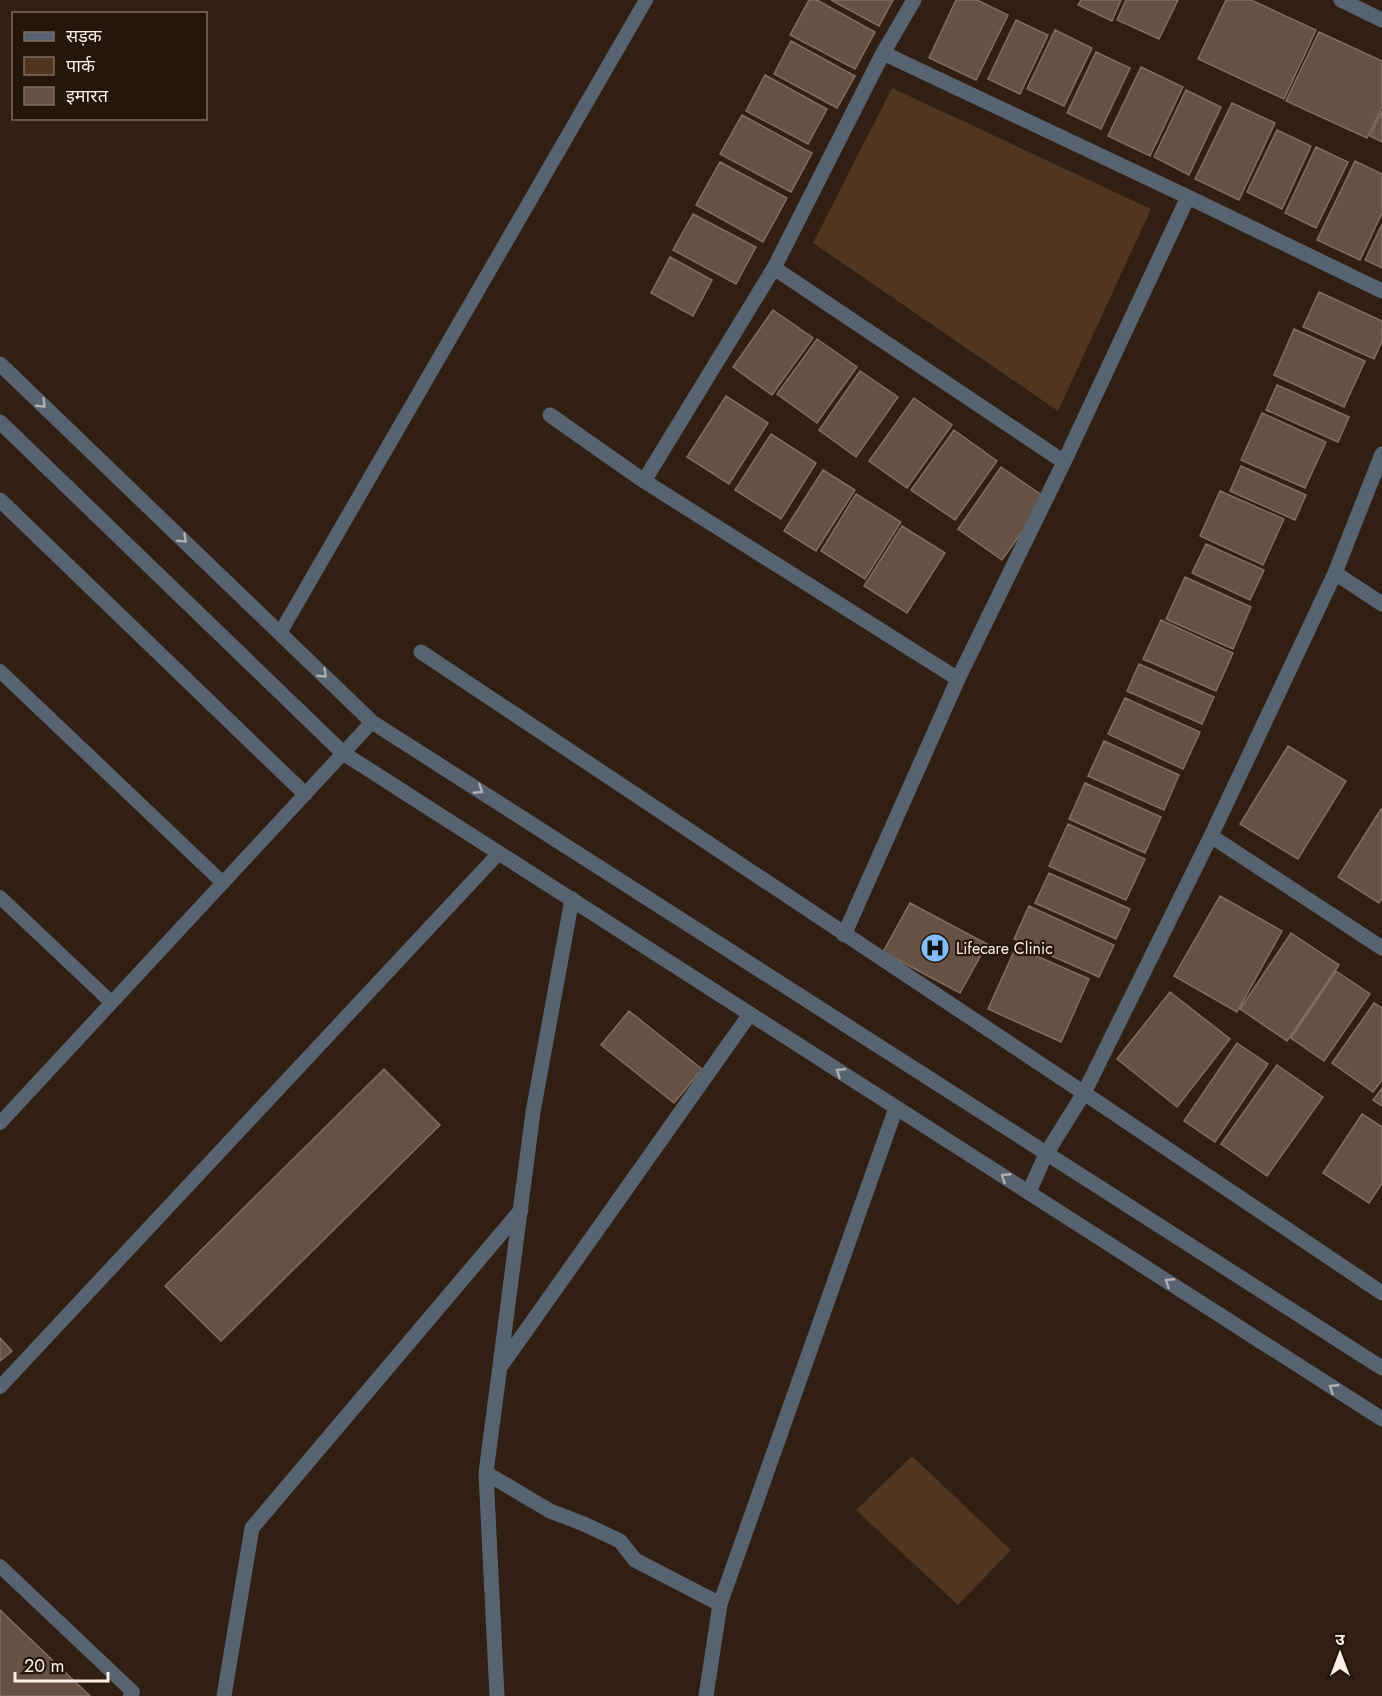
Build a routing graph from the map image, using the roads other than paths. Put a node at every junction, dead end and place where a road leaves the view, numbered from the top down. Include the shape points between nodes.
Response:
1 (646, 0) edge
2 (914, 0) edge
3 (1341, 0) edge
4 (1382, 20) edge
5 (883, 53) junction
6 (1188, 197) junction
7 (774, 268) junction
8 (1382, 291) edge
9 (0, 364) edge
10 (550, 414) dead end
11 (0, 422) edge
12 (1382, 454) edge
13 (1064, 462) junction
14 (644, 481) junction
15 (0, 500) edge
16 (1335, 573) junction
17 (1382, 604) edge
18 (280, 633) junction
19 (421, 652) dead end
20 (0, 671) edge
21 (958, 679) junction
22 (372, 722) junction
23 (344, 753) junction
24 (305, 794) junction
25 (1211, 836) junction
26 (499, 853) junction
27 (223, 883) junction
28 (0, 897) edge
29 (572, 899) junction
30 (844, 935) junction
31 (1382, 948) edge
32 (111, 1002) junction
33 (750, 1014) junction
34 (1084, 1093) junction
35 (896, 1108) junction
36 (0, 1123) edge
37 (1047, 1154) junction
38 (1029, 1192) junction
39 (520, 1210) junction
40 (1382, 1293) edge
41 (500, 1368) junction
42 (1382, 1368) edge
43 (0, 1388) edge
44 (1382, 1419) edge
45 (486, 1473) junction
46 (0, 1566) edge
47 (720, 1604) junction
48 (130, 1696) edge
49 (224, 1696) edge
50 (497, 1696) edge
51 (706, 1696) edge

1 - 18 lane
2 - 5 street
3 - 4 street
5 - 6 street
5 - 7 street
6 - 8 street
6 - 13 street
7 - 13 street
7 - 14 street
9 -> 18 street
10 - 14 street
11 - 23 street
12 - 16 street
13 - 21 street
14 - 21 street
15 - 24 street
16 - 17 street
16 - 25 street
18 -> 22 street
19 - 30 street
20 - 27 lane
21 - 30 street
22 - 23 lane
22 -> 37 street
23 - 24 lane
23 - 26 street
24 - 27 lane
25 - 31 street
25 - 34 street
26 - 29 street
26 - 43 lane
27 - 32 lane
28 - 32 lane
29 - 33 street
29 - 39 street
30 - 34 street
32 - 36 lane
35 -> 33 street
33 - 41 street
34 - 37 street
34 - 40 street
38 -> 35 street
35 - 47 street
37 - 38 street
37 - 42 street
44 -> 38 street
39 - 41 street
39 - 49 street via 252,1528
41 - 45 street
45 - 47 street via 550,1511 620,1541 635,1560
45 - 50 street
46 - 48 lane via 133,1692
47 - 51 street

